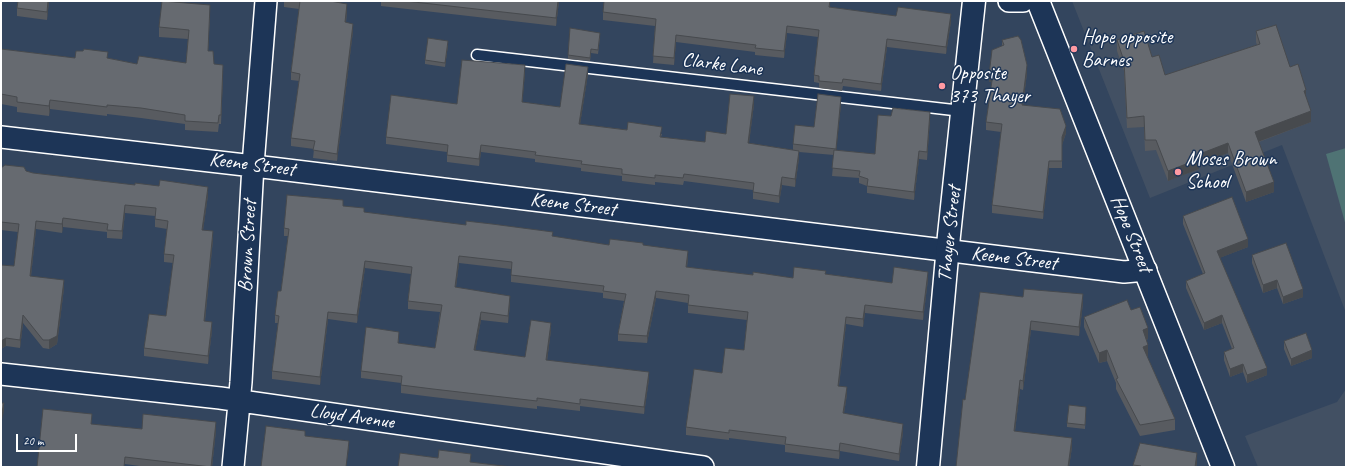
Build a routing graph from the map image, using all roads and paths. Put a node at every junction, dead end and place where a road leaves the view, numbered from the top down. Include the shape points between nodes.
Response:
1 (266, 1) edge
2 (974, 1) edge
3 (1009, 1) edge
4 (1023, 1) edge
5 (1038, 1) edge
6 (477, 54) dead end
7 (962, 111) junction
8 (1, 137) edge
9 (253, 165) junction
10 (948, 250) junction
11 (1146, 270) junction
12 (1, 374) edge
13 (239, 401) junction
14 (233, 467) edge
15 (703, 467) edge
16 (928, 467) edge
17 (1223, 467) edge

1 - 9 street, Brown Street
2 - 7 street, Thayer Street
3 - 4 street
5 - 11 street, Hope Street
6 - 7 lane, Clarke Lane
7 - 10 street, Thayer Street
8 - 9 street, Keene Street
9 - 10 street, Keene Street
9 - 13 street, Brown Street
10 - 11 street, Keene Street via 1124,272
10 - 16 street, Thayer Street
11 - 17 street, Hope Street
12 - 13 street, Lloyd Avenue
13 - 14 street, Brown Street
13 - 15 street, Lloyd Avenue

